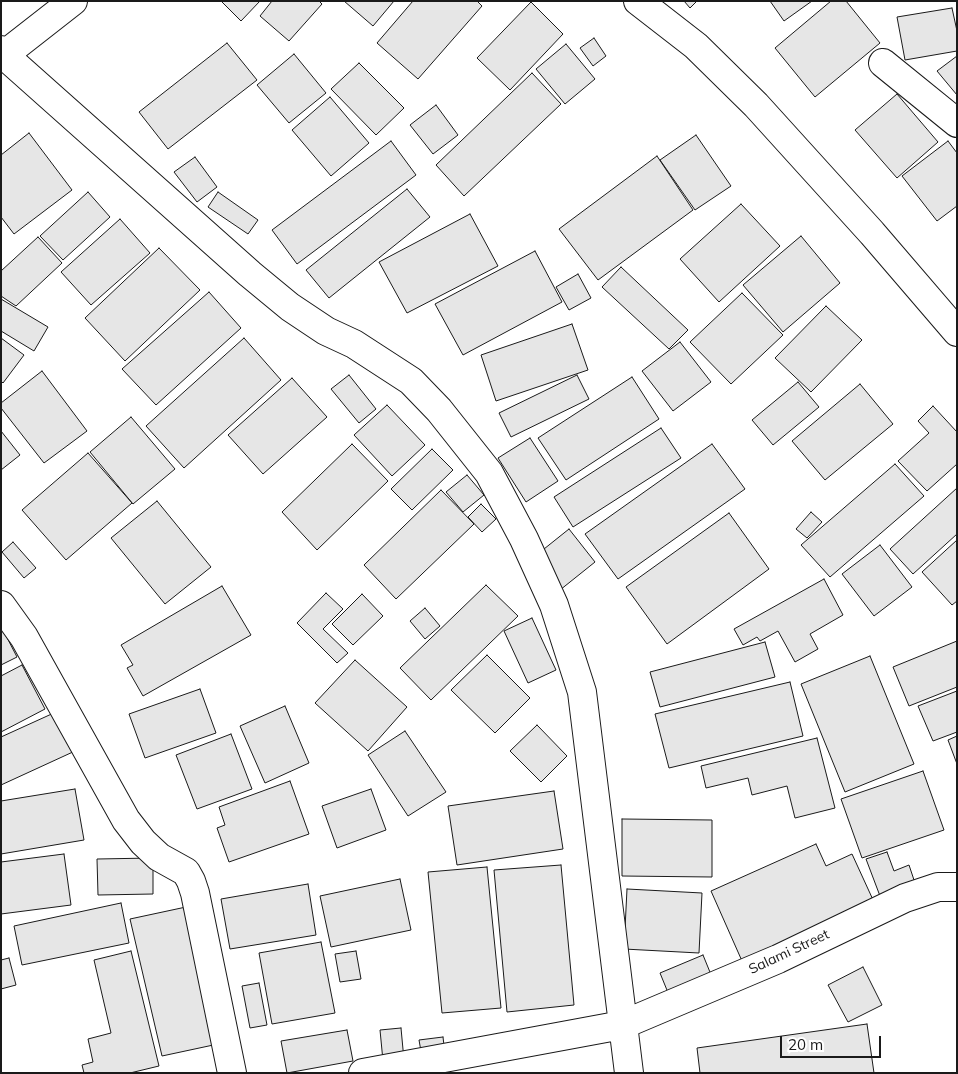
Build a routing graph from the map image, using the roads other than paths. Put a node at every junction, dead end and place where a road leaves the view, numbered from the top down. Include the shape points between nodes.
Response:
1 (72, 1) edge
2 (638, 1) edge
3 (3, 53) edge
4 (883, 63) dead end
5 (957, 123) edge
6 (957, 332) edge
7 (1, 605) edge
8 (957, 887) edge
9 (622, 1025) junction
10 (232, 1073) edge
11 (363, 1073) edge
12 (629, 1073) edge

1 - 3 street
2 - 6 street via 696,46 756,105
3 - 9 street via 290,307 411,381 439,410 489,474 554,604 582,692
4 - 5 street
7 - 10 street via 24,637 126,820 143,842 159,857 186,872 191,881
8 - 9 street, Salami Street via 938,887 905,898 778,959
9 - 11 street, Salami Street
9 - 12 street

